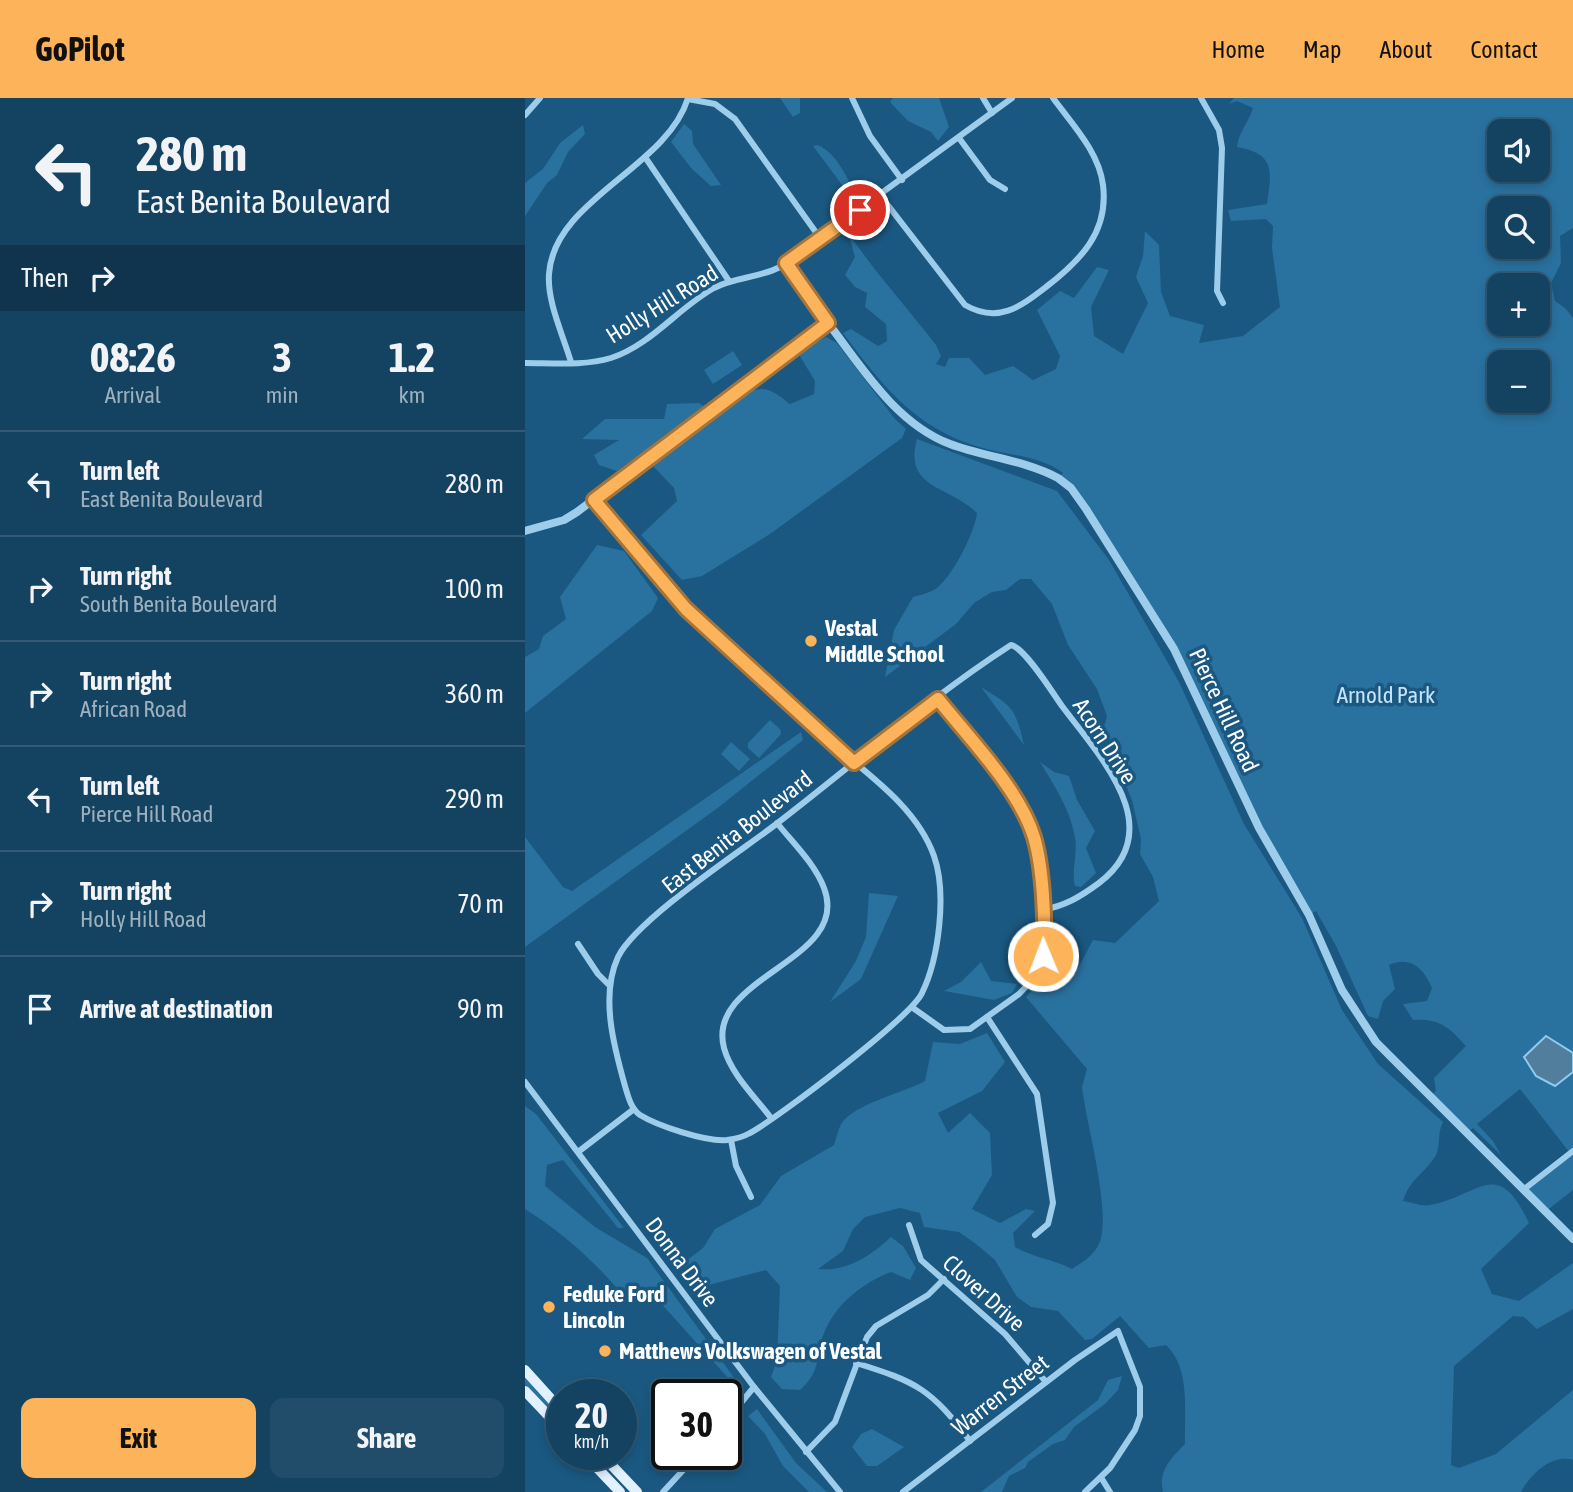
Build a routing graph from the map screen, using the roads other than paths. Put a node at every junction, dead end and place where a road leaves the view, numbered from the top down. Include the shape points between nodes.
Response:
1 (540, 98) edge
2 (852, 98) edge
3 (983, 98) edge
4 (1012, 98) edge
5 (1053, 98) edge
6 (1201, 98) edge
7 (688, 99) edge
8 (992, 113) junction
9 (525, 115) edge
10 (959, 138) junction
11 (645, 157) junction
12 (902, 180) junction
13 (1005, 189) dead end
14 (880, 195) junction
15 (820, 238) junction
16 (786, 263) junction
17 (729, 281) junction
18 (1223, 303) dead end
19 (828, 323) junction
20 (571, 362) junction
21 (525, 363) edge
22 (594, 500) junction
23 (525, 531) edge
24 (1008, 646) joint
25 (938, 699) junction
26 (854, 763) junction
27 (777, 823) junction
28 (1042, 910) junction
29 (578, 944) dead end
30 (610, 986) junction
31 (913, 1008) junction
32 (987, 1017) junction
33 (525, 1082) edge
34 (528, 1091) edge
35 (634, 1109) junction
36 (772, 1118) junction
37 (731, 1140) junction
38 (1573, 1151) edge
39 (578, 1152) junction
40 (1523, 1190) junction
41 (751, 1197) dead end
42 (909, 1225) dead end
43 (1035, 1235) dead end
44 (1573, 1239) edge
45 (944, 1279) junction
46 (856, 1363) junction
47 (525, 1370) edge
48 (1046, 1382) junction
49 (754, 1387) junction
50 (525, 1391) edge
51 (546, 1393) edge
52 (742, 1401) edge
53 (546, 1413) edge
54 (969, 1441) junction
55 (806, 1452) junction
56 (599, 1470) edge
57 (616, 1470) edge
58 (683, 1470) edge
59 (1102, 1479) junction
60 (619, 1492) edge
61 (636, 1492) edge
62 (663, 1492) edge
63 (840, 1492) edge
64 (903, 1492) edge
65 (1085, 1492) edge
66 (1110, 1492) edge

1 - 9 street
2 - 12 street via 870,136
3 - 8 street
4 - 8 street, Holly Hill Road
5 - 14 street via 1091,151 1101,173 1104,206 1096,233 1077,262 1018,309 986,314 965,304
6 - 18 street via 1219,130 1222,148 1217,290
7 - 11 street via 672,132
7 - 15 street via 715,104 735,119
8 - 10 street, Holly Hill Road
10 - 12 street, Holly Hill Road
10 - 13 street via 990,180
11 - 17 street
11 - 20 street via 604,190 571,226 552,259 550,290
12 - 14 street, Holly Hill Road
14 - 15 street, Holly Hill Road
15 - 16 street, Holly Hill Road
16 - 17 street, Holly Hill Road via 767,274
16 - 19 street, Pierce Hill Road
17 - 20 street, Holly Hill Road via 629,350 601,361
19 - 22 street
19 - 40 street, Pierce Hill Road via 911,422 950,444 1047,472 1071,488 1174,649 1259,828 1309,915 1360,1022
20 - 21 street, Holly Hill Road
22 - 23 street via 564,520
22 - 26 street via 686,609
24 - 25 street, East Benita Boulevard
24 - 28 street, Acorn Drive via 1016,646 1028,660 1096,752 1118,789 1131,828 1127,852 1114,871 1070,903
25 - 26 street, East Benita Boulevard
25 - 28 street via 1019,805 1035,843
26 - 27 street, East Benita Boulevard
26 - 31 street via 912,816 936,862 941,904 937,932 929,975
27 - 30 street, East Benita Boulevard via 636,933 618,958
27 - 36 street via 819,877 826,911 814,939 732,1005 722,1035 728,1060
28 - 32 street via 1040,967 1019,994
29 - 30 street
30 - 35 street, East Benita Boulevard via 613,1034
31 - 32 street via 933,1024 954,1032 970,1029
31 - 36 street
32 - 43 street via 1037,1094 1053,1203 1048,1224
33 - 34 street, Donna Drive
34 - 39 street, Donna Drive
35 - 37 street via 673,1128 711,1140
35 - 39 street
36 - 37 street
37 - 41 street via 736,1166
38 - 40 street
39 - 49 street, Donna Drive
40 - 44 street, Pierce Hill Road
42 - 45 street, Clover Drive via 922,1260
45 - 46 street via 919,1302 876,1326
45 - 48 street, Clover Drive via 1005,1334
46 - 54 street via 928,1391
46 - 55 street via 835,1422
47 - 51 main road
48 - 54 street, Warren Street
48 - 59 street, Warren Street via 1109,1335 1120,1334 1140,1387 1140,1416
49 - 52 street
49 - 55 street, Donna Drive
50 - 53 main road
54 - 64 street, Warren Street
55 - 63 street, Donna Drive
56 - 60 main road
57 - 61 main road
58 - 62 street
59 - 65 street
59 - 66 street

